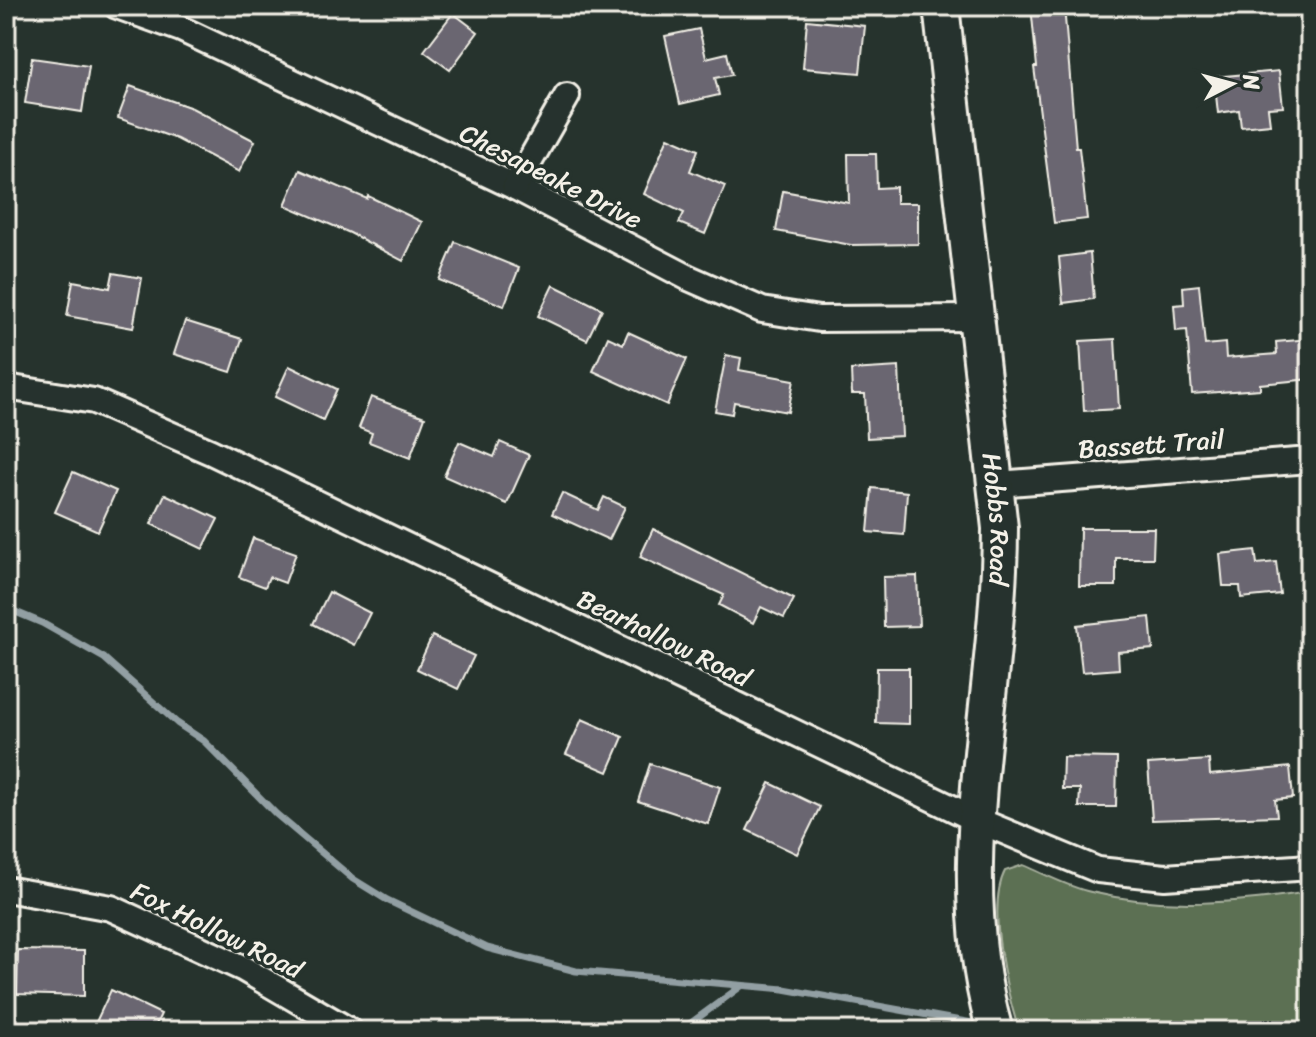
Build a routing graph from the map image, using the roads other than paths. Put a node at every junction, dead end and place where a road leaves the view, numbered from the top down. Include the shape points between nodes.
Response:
1 (117, 6) edge
2 (941, 6) edge
3 (567, 96) dead end
4 (515, 187) junction
5 (976, 318) junction
6 (6, 387) edge
7 (1310, 460) edge
8 (997, 484) junction
9 (977, 820) junction
10 (1310, 867) edge
11 (6, 889) edge
12 (350, 1031) edge
13 (995, 1031) edge

1 - 4 street, Chesapeake Drive via 181,29
2 - 5 street, Hobbs Road
3 - 4 street
4 - 5 street, Chesapeake Drive via 762,310 819,319
5 - 8 street, Hobbs Road
6 - 9 street, Bearhollow Road via 94,401 211,452
7 - 8 street, Bassett Trail
8 - 9 street, Hobbs Road via 999,606
9 - 10 street, Bearhollow Road via 1098,870 1165,877
9 - 13 street, Hobbs Road via 975,923
11 - 12 street, Fox Hollow Road via 111,908 242,968

